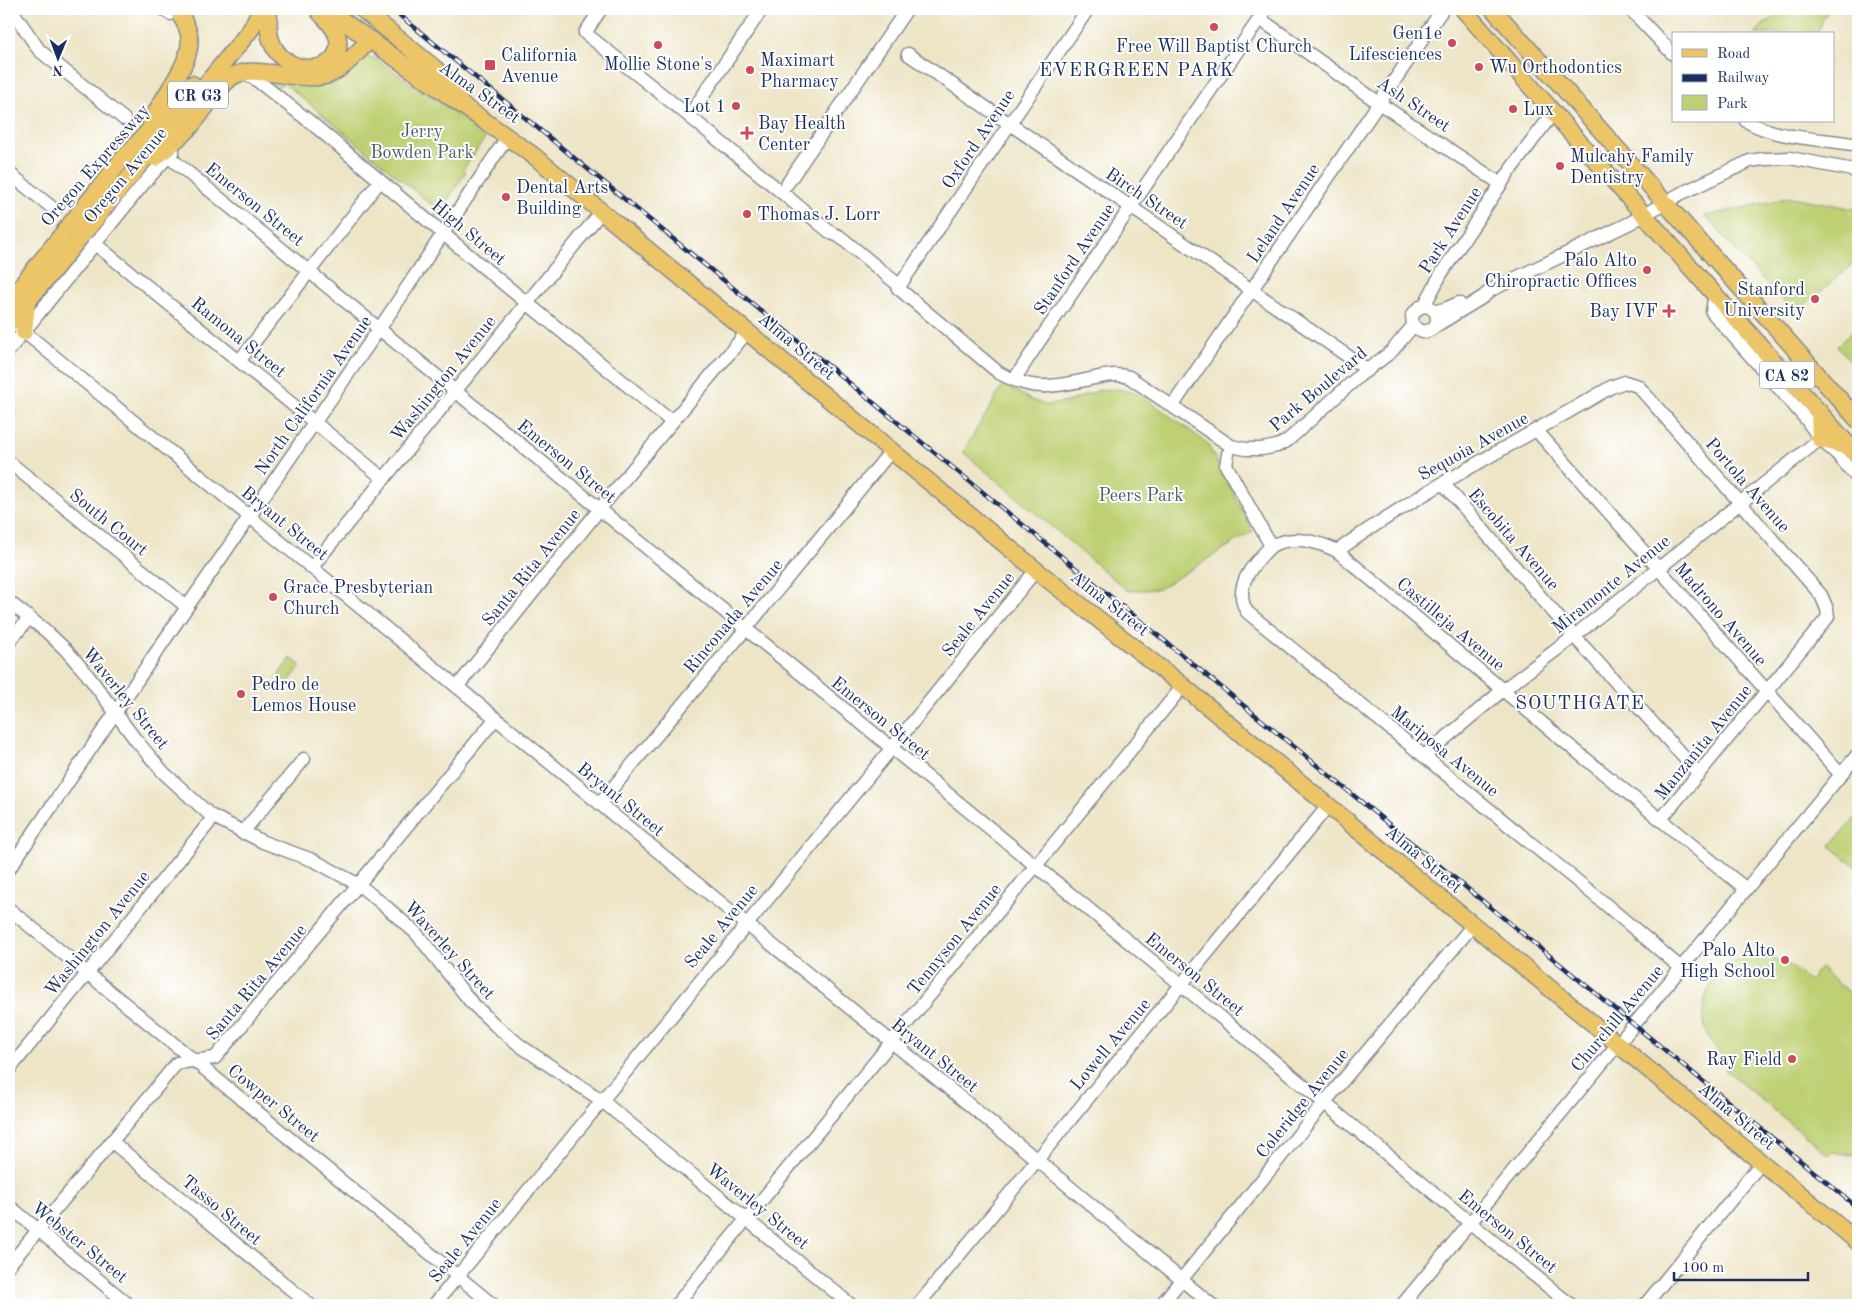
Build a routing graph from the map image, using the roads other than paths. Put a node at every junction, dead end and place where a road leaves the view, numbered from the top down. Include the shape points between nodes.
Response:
1 (11, 9) edge
2 (249, 9) edge
3 (261, 9) edge
4 (269, 9) edge
5 (316, 9) edge
6 (326, 9) edge
7 (362, 9) edge
8 (601, 9) edge
9 (762, 9) edge
10 (907, 9) edge
11 (1088, 9) edge
12 (1443, 9) edge
13 (1463, 9) edge
14 (1493, 9) edge
15 (1630, 9) edge
16 (170, 10) edge
17 (1263, 14) edge
18 (370, 39) junction
19 (1672, 53) edge
20 (908, 54) dead end
21 (242, 73) junction
22 (1379, 103) junction
23 (1553, 113) junction
24 (689, 116) junction
25 (124, 119) dead end
26 (484, 119) junction
27 (1748, 122) edge
28 (1009, 125) junction
29 (190, 127) junction
30 (146, 133) junction
31 (508, 136) junction
32 (1826, 141) junction
33 (1858, 145) edge
34 (169, 157) junction
35 (1821, 164) junction
36 (1858, 170) edge
37 (9, 173) edge
38 (1506, 176) junction
39 (137, 180) junction
40 (380, 181) junction
41 (787, 184) dead end
42 (1664, 202) junction
43 (1130, 208) junction
44 (55, 210) dead end
45 (602, 211) junction
46 (1645, 214) junction
47 (444, 233) junction
48 (94, 243) junction
49 (310, 271) junction
50 (898, 288) junction
51 (1491, 290) junction
52 (1252, 291) junction
53 (1715, 294) junction
54 (9, 300) edge
55 (528, 302) junction
56 (26, 304) junction
57 (1429, 309) junction
58 (10, 322) edge
59 (1414, 326) junction
60 (1434, 327) junction
61 (379, 329) junction
62 (748, 331) junction
63 (24, 332) junction
64 (9, 350) edge
65 (240, 360) junction
66 (1368, 370) junction
67 (1014, 380) junction
68 (1632, 383) joint
69 (454, 392) junction
70 (1173, 406) junction
71 (1819, 411) junction
72 (1858, 420) edge
73 (314, 422) junction
74 (672, 422) junction
75 (1537, 431) junction
76 (1820, 439) junction
77 (891, 451) junction
78 (1855, 452) edge
79 (1228, 454) dead end
80 (9, 462) edge
81 (384, 479) junction
82 (1858, 479) edge
83 (1443, 483) junction
84 (1741, 503) junction
85 (599, 510) junction
86 (250, 518) junction
87 (1271, 546) junction
88 (1337, 551) junction
89 (312, 567) junction
90 (1658, 568) junction
91 (1036, 570) junction
92 (9, 602) edge
93 (187, 607) junction
94 (1828, 617) joint
95 (29, 618) junction
96 (746, 629) junction
97 (1574, 636) junction
98 (9, 642) edge
99 (1183, 686) junction
100 (458, 687) junction
101 (1503, 690) junction
102 (1766, 692) junction
103 (116, 712) junction
104 (496, 718) junction
105 (891, 749) junction
106 (1858, 754) edge
107 (1424, 756) junction
108 (304, 759) dead end
109 (1699, 774) junction
110 (1840, 775) junction
111 (600, 803) junction
112 (1328, 806) junction
113 (213, 818) junction
114 (1661, 819) junction
115 (242, 833) junction
116 (1036, 867) junction
117 (9, 869) edge
118 (359, 885) junction
119 (1746, 889) junction
120 (9, 909) edge
121 (746, 924) junction
122 (1473, 925) junction
123 (1681, 968) junction
124 (87, 973) junction
125 (1181, 985) junction
126 (892, 1043) junction
127 (1619, 1044) junction
128 (194, 1060) junction
129 (9, 1070) edge
130 (601, 1100) junction
131 (1324, 1103) junction
132 (111, 1141) junction
133 (1037, 1160) junction
134 (1762, 1162) junction
135 (9, 1206) edge
136 (747, 1220) junction
137 (1470, 1223) junction
138 (38, 1230) junction
139 (1858, 1242) edge
140 (9, 1265) edge
141 (458, 1276) junction
142 (1181, 1280) junction
143 (130, 1305) edge
144 (310, 1305) edge
145 (434, 1305) edge
146 (493, 1305) edge
147 (676, 1305) edge
148 (851, 1305) edge
149 (918, 1305) edge
150 (1161, 1305) edge
151 (1212, 1305) edge
152 (1402, 1305) edge
153 (1571, 1305) edge
154 (1645, 1305) edge

1 - 25 street via 39,50
2 - 30 main road, Oregon Expressway / CR G3 via 242,23 184,94
3 - 39 main road, Oregon Expressway / CR G3 via 245,37
4 - 5 main road via 270,40 277,53 291,64 306,68 328,62 338,45 333,27
6 - 18 main road, Alma Street
7 - 26 main road via 437,70
8 - 24 street, Park Boulevard via 585,33
9 - 24 street
10 - 41 street
11 - 28 street, Oxford Avenue
12 - 22 street, Leland Avenue
13 - 23 main road, CA 82
14 - 42 main road, CA 82
15 - 19 street
16 - 30 main road via 189,33 190,48
17 - 22 street, Ash Street
17 - 43 street, Stanford Avenue
18 - 21 main road via 343,67 325,77
18 - 26 main road, Alma Street
20 - 28 street, Birch Street
21 - 29 main road, Oregon Avenue via 225,84
21 - 40 street, High Street via 250,75 309,121
22 - 38 street, Ash Street
22 - 52 street, Leland Avenue
23 - 38 street, Park Avenue
23 - 46 main road, CA 82
24 - 50 street, Park Boulevard via 833,237 839,236 895,282
26 - 31 main road, Alma Street
27 - 32 street via 1782,134
28 - 43 street, Birch Street
28 - 50 street, Oxford Avenue
29 - 34 street, Oregon Avenue
29 - 39 main road
30 - 54 main road, Oregon Expressway / CR G3
31 - 45 main road, Alma Street
31 - 47 street, North California Avenue
32 - 33 street
32 - 35 street
34 - 39 street, Oregon Avenue
34 - 49 street, Emerson Street
35 - 36 street
35 - 42 street via 1790,158 1750,162
37 - 44 street
38 - 57 street, Park Avenue via 1441,274
39 - 48 street, Oregon Avenue
39 - 56 main road, Oregon Expressway / CR G3
40 - 47 street, High Street
40 - 49 street
42 - 46 street
42 - 72 main road, CA 82
43 - 52 street, Birch Street
43 - 67 street, Stanford Avenue
45 - 55 street, Washington Avenue
45 - 62 main road, Alma Street
46 - 51 street
46 - 53 main road, CA 82
47 - 55 street, High Street
47 - 61 street, North California Avenue
48 - 63 street, Oregon Avenue
48 - 65 street, Ramona Street
49 - 61 street, Emerson Street
49 - 65 street
50 - 67 street, Park Boulevard via 999,373
51 - 57 street via 1450,308
51 - 60 street
52 - 66 street, Birch Street
52 - 70 street, Leland Avenue
53 - 71 main road, CA 82
53 - 76 street via 1712,312
55 - 69 street, Washington Avenue
55 - 74 street, High Street
56 - 58 main road, Oregon Expressway / CR G3
56 - 63 main road
57 - 59 street, Park Boulevard via 1416,309 1412,315
57 - 60 street via 1437,319
58 - 63 street, Bryant Street
59 - 60 street via 1423,332
59 - 66 street, Park Boulevard via 1391,352
61 - 69 street, Emerson Street
61 - 73 street, North California Avenue
62 - 74 street, Santa Rita Avenue
62 - 77 main road, Alma Street
63 - 64 street, Oregon Avenue
63 - 86 street, Bryant Street
65 - 73 street, Ramona Street
66 - 70 street, Park Boulevard via 1291,438 1272,448 1246,450 1231,446
67 - 70 street, Park Boulevard via 1050,387 1124,376 1141,383
68 - 75 street, Sequoia Avenue via 1612,387
68 - 84 street, Portola Avenue
69 - 81 street, Washington Avenue
69 - 85 street, Emerson Street
71 - 76 main road
71 - 78 main road, CA 82
73 - 81 street, Ramona Street
73 - 86 street, North California Avenue
74 - 85 street, Santa Rita Avenue
75 - 83 street, Sequoia Avenue
75 - 90 street, Madrono Avenue
76 - 78 main road
76 - 82 street
76 - 84 street, Miramonte Avenue
77 - 91 main road, Alma Street
77 - 96 street, Rinconada Avenue
79 - 87 street via 1226,465
80 - 93 street, South Court
81 - 89 street, Washington Avenue
83 - 88 street, Sequoia Avenue
83 - 97 street, Escobita Avenue
84 - 90 street, Miramonte Avenue
84 - 94 street, Portola Avenue via 1821,595
85 - 96 street, Emerson Street
85 - 100 street, Santa Rita Avenue
86 - 89 street, Bryant Street
86 - 93 street, North California Avenue
87 - 88 street, Castilleja Avenue via 1296,539 1313,541
87 - 107 street, Mariposa Avenue via 1241,587 1242,604 1247,612
88 - 101 street, Castilleja Avenue
89 - 100 street, Bryant Street
90 - 97 street, Miramonte Avenue
90 - 102 street, Madrono Avenue
91 - 99 main road, Alma Street
91 - 105 street, Seale Avenue
92 - 95 street, Waverley Street
93 - 103 street, North California Avenue
94 - 102 street, Manzanita Avenue
95 - 98 street
95 - 103 street, Waverley Street via 65,649
96 - 105 street, Emerson Street
96 - 111 street, Rinconada Avenue
97 - 101 street, Miramonte Avenue
97 - 109 street, Escobita Avenue
99 - 112 main road, Alma Street
99 - 116 street, Tennyson Avenue
100 - 104 street, Bryant Street
101 - 107 street, Miramonte Avenue
101 - 114 street, Castilleja Avenue
102 - 109 street, Manzanita Avenue
102 - 110 street, Madrono Avenue
103 - 113 street, Waverley Street via 163,772
103 - 117 street, North California Avenue
104 - 111 street, Bryant Street
104 - 118 street, Santa Rita Avenue
105 - 116 street, Emerson Street
105 - 121 street, Seale Avenue
106 - 110 street, Churchill Avenue
107 - 123 street, Mariposa Avenue
108 - 115 street
109 - 114 street, Manzanita Avenue
110 - 119 street, Churchill Avenue
111 - 121 street, Bryant Street
112 - 122 main road, Alma Street
112 - 125 street, Lowell Avenue
113 - 115 street, Waverley Street
113 - 124 street, Washington Avenue
114 - 119 street, Castilleja Avenue
115 - 118 street, Waverley Street via 315,861
116 - 125 street, Emerson Street
116 - 126 street, Tennyson Avenue
118 - 128 street, Santa Rita Avenue via 215,1058
118 - 130 street, Waverley Street via 416,933 471,1002 495,1025
119 - 123 street, Churchill Avenue
120 - 124 street, Cowper Street
121 - 126 street, Bryant Street
121 - 130 street, Seale Avenue
122 - 127 main road, Alma Street
122 - 131 street, Coleridge Avenue
123 - 127 street, Churchill Avenue
124 - 128 street, Cowper Street
124 - 129 street, Washington Avenue
125 - 131 street, Emerson Street
125 - 133 street, Lowell Avenue
126 - 133 street, Bryant Street
126 - 136 street, Tennyson Avenue
127 - 134 main road, Alma Street
127 - 137 street, Churchill Avenue
128 - 132 street, Santa Rita Avenue via 177,1063
128 - 141 street, Cowper Street
130 - 136 street, Waverley Street
130 - 141 street, Seale Avenue
131 - 137 street, Emerson Street
131 - 142 street, Coleridge Avenue
132 - 138 street, Santa Rita Avenue
132 - 144 street, Tasso Street
133 - 142 street, Bryant Street
133 - 149 street, Lowell Avenue
134 - 139 main road, Alma Street
134 - 154 street
135 - 138 street, Webster Street
136 - 147 street, Tennyson Avenue
136 - 148 street, Waverley Street
137 - 152 street, Churchill Avenue
137 - 153 street, Emerson Street
138 - 140 street, Santa Rita Avenue
138 - 143 street, Webster Street
141 - 145 street, Seale Avenue
141 - 146 street, Cowper Street
142 - 150 street, Coleridge Avenue
142 - 151 street, Bryant Street

